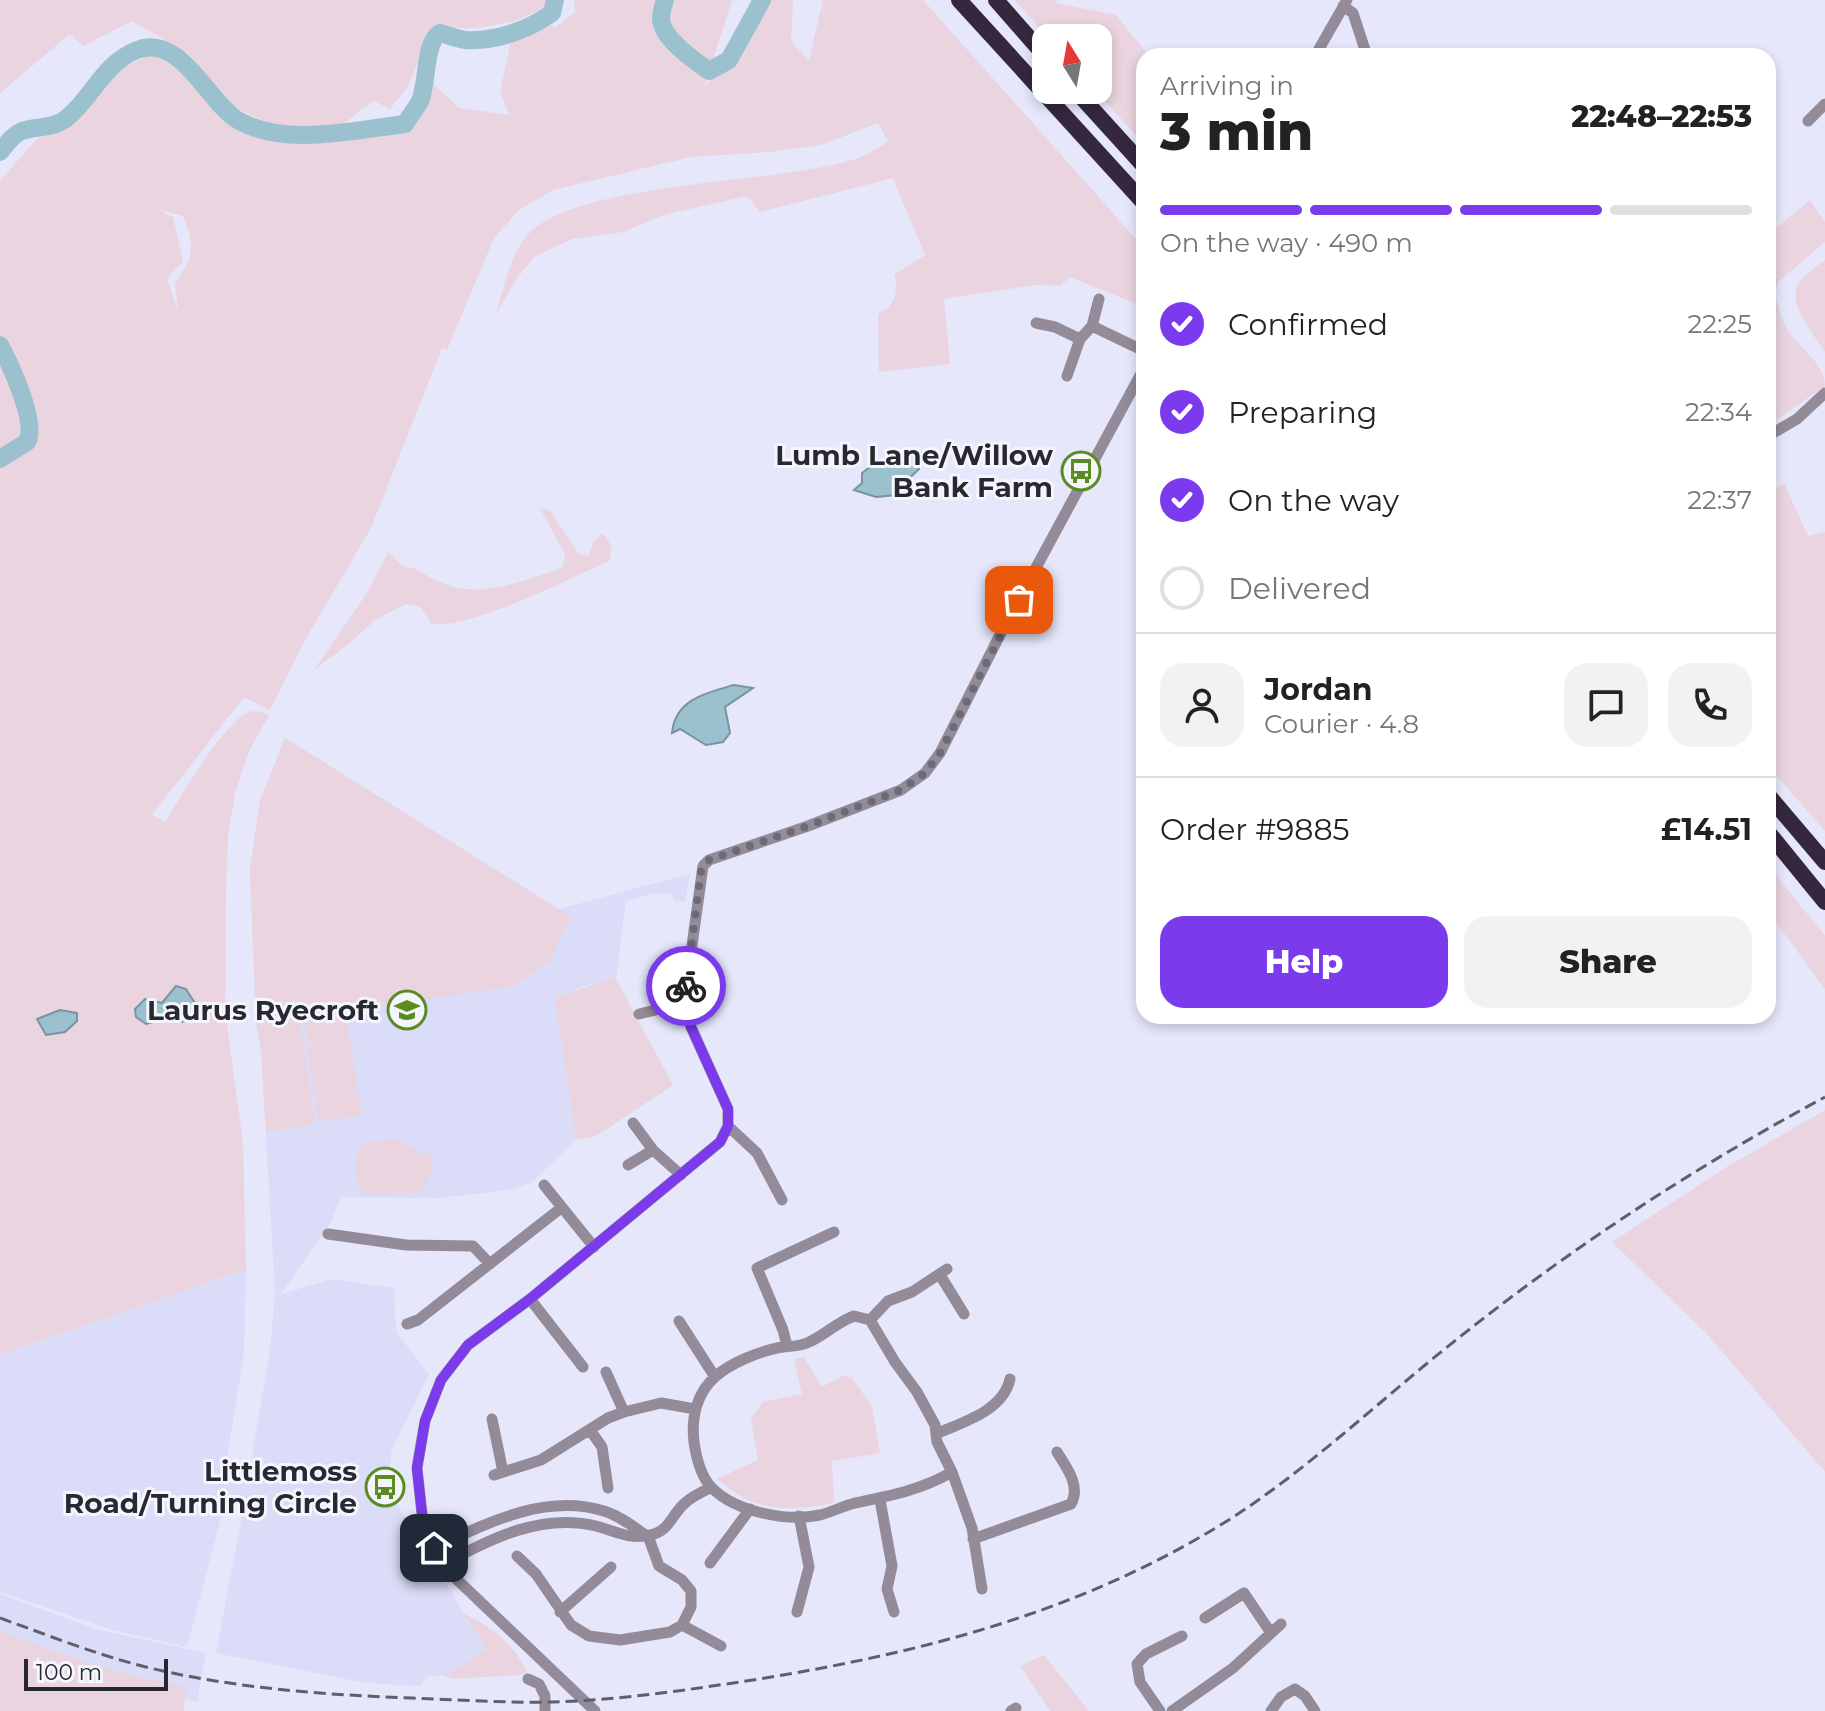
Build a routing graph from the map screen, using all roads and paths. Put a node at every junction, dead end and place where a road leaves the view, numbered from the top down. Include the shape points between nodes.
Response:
1 (959, 0) edge
2 (996, 0) edge
3 (1345, 3) edge
4 (1032, 41) edge
5 (1320, 48) edge
6 (1364, 48) edge
7 (1088, 104) edge
8 (1825, 104) edge
9 (1808, 121) dead end
10 (1136, 157) edge
11 (1136, 194) edge
12 (1099, 299) dead end
13 (1036, 323) dead end
14 (1092, 326) junction
15 (1080, 339) junction
16 (1136, 347) edge
17 (1067, 376) dead end
18 (1136, 383) edge
19 (1825, 393) edge
20 (1776, 431) edge
21 (1776, 804) edge
22 (1776, 842) edge
23 (1825, 862) edge
24 (1825, 902) edge
25 (684, 1003) junction
26 (639, 1014) dead end
27 (633, 1123) dead end
28 (728, 1126) junction
29 (653, 1150) junction
30 (628, 1165) dead end
31 (681, 1175) junction
32 (544, 1185) dead end
33 (782, 1200) dead end
34 (561, 1208) junction
35 (834, 1232) dead end
36 (328, 1234) dead end
37 (594, 1247) junction
38 (750, 1257) dead end
39 (490, 1264) junction
40 (757, 1268) junction
41 (530, 1299) junction
42 (964, 1314) dead end
43 (870, 1320) junction
44 (679, 1321) dead end
45 (407, 1324) dead end
46 (787, 1346) junction
47 (583, 1367) dead end
48 (606, 1372) dead end
49 (715, 1377) junction
50 (1010, 1379) dead end
51 (695, 1409) junction
52 (624, 1412) junction
53 (492, 1419) dead end
54 (590, 1430) junction
55 (936, 1430) junction
56 (1057, 1452) dead end
57 (952, 1472) junction
58 (711, 1487) junction
59 (608, 1488) dead end
60 (880, 1500) junction
61 (750, 1509) junction
62 (799, 1516) junction
63 (648, 1536) junction
64 (973, 1539) junction
65 (434, 1548) junction
66 (517, 1556) dead end
67 (710, 1563) dead end
68 (444, 1564) junction
69 (611, 1567) dead end
70 (982, 1589) dead end
71 (560, 1612) junction
72 (797, 1612) dead end
73 (894, 1612) dead end
74 (1205, 1618) dead end
75 (1281, 1624) dead end
76 (682, 1625) junction
77 (1271, 1633) junction
78 (1182, 1636) dead end
79 (721, 1646) dead end
80 (528, 1679) dead end
81 (545, 1711) edge
82 (595, 1711) edge
83 (1160, 1711) edge
84 (1172, 1711) edge
85 (1271, 1711) edge
86 (1315, 1711) edge

1 - 11 highway
2 - 4 highway
3 - 5 street
3 - 6 street
7 - 10 highway
8 - 9 street
12 - 14 street
13 - 15 street
14 - 15 street
14 - 16 street
15 - 17 street
18 - 25 street via 925,773 901,790 703,866
19 - 20 street
21 - 23 highway
22 - 24 highway
25 - 26 street
25 - 28 street via 728,1109
27 - 29 street
28 - 31 street via 720,1142
28 - 33 street via 757,1153
29 - 30 street
29 - 31 street
31 - 37 street
32 - 34 street
34 - 37 street
34 - 39 street
35 - 40 street
36 - 39 street via 406,1245 473,1246
37 - 41 street
38 - 40 street
39 - 45 street
40 - 46 street
41 - 47 street
41 - 65 street via 468,1345 441,1380 425,1421 417,1468 424,1532
42 - 43 street via 943,1272 888,1301
43 - 46 street via 854,1316 810,1342
43 - 55 street
44 - 49 street
46 - 49 street via 728,1367
48 - 52 street
49 - 51 street
50 - 55 street via 997,1404
51 - 52 street via 661,1403
51 - 58 street via 695,1450
52 - 54 street
53 - 54 street via 498,1474 541,1460
54 - 59 street via 602,1447
55 - 57 street
56 - 64 street via 1073,1481 1071,1504
57 - 60 street
57 - 64 street
58 - 61 street
58 - 63 street via 684,1503 668,1527
60 - 62 street
60 - 73 street via 892,1566 887,1589
61 - 62 street
61 - 67 street
62 - 72 street via 809,1567
63 - 65 street via 608,1512 554,1506 501,1518
63 - 68 street via 626,1537 562,1522 539,1524 499,1536
63 - 76 street via 659,1566 691,1591 691,1607
64 - 70 street
65 - 68 street
66 - 71 street via 536,1574
68 - 82 street
69 - 71 street
71 - 76 street via 589,1636 620,1640
74 - 77 street via 1243,1587
75 - 77 street
76 - 79 street
77 - 84 street
78 - 83 street via 1137,1664 1140,1682
80 - 81 street via 539,1684
85 - 86 street via 1295,1689

